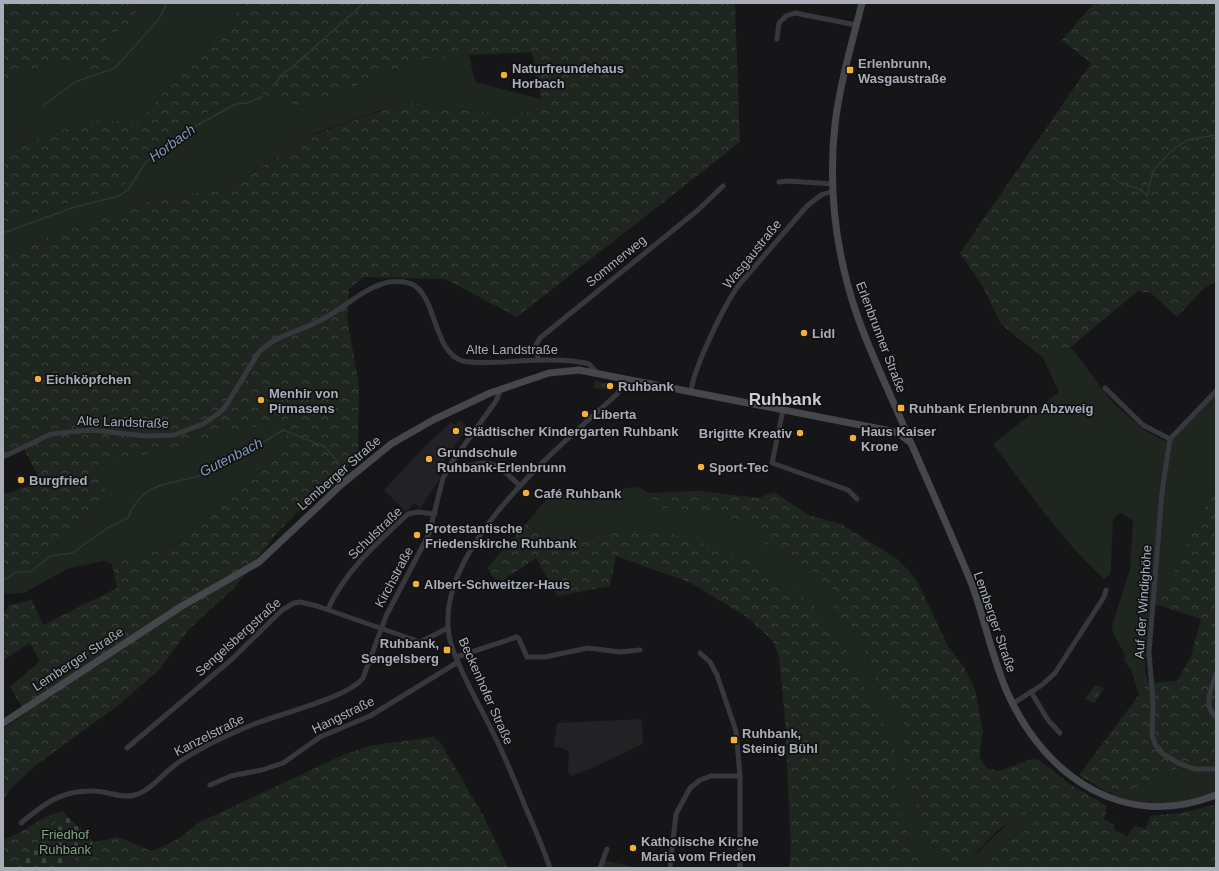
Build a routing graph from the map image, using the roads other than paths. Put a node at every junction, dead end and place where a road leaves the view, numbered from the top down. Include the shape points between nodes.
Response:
1 (862, 3) edge
2 (856, 25) junction
3 (776, 39) dead end
4 (779, 182) dead end
5 (723, 186) dead end
6 (833, 188) junction
7 (538, 360) junction
8 (596, 372) junction
9 (626, 379) junction
10 (1105, 388) dead end
11 (501, 389) junction
12 (1216, 391) edge
13 (691, 392) junction
14 (783, 410) junction
15 (901, 420) junction
16 (898, 433) junction
17 (1170, 439) junction
18 (911, 443) junction
19 (3, 457) edge
20 (452, 462) junction
21 (520, 486) junction
22 (857, 499) dead end
23 (435, 514) junction
24 (1106, 590) dead end
25 (328, 609) junction
26 (381, 627) junction
27 (448, 628) junction
28 (640, 650) dead end
29 (700, 653) dead end
30 (457, 660) junction
31 (1216, 674) edge
32 (1216, 685) edge
33 (1031, 692) junction
34 (1211, 693) junction
35 (1012, 704) junction
36 (1216, 716) edge
37 (3, 723) edge
38 (1060, 733) dead end
39 (127, 748) dead end
40 (1216, 770) edge
41 (740, 776) junction
42 (210, 785) dead end
43 (1216, 795) edge
44 (21, 823) dead end
45 (607, 849) dead end
46 (550, 868) edge
47 (600, 868) edge
48 (670, 868) edge
49 (740, 868) edge

1 - 2 main road, Erlenbrunner Straße
2 - 3 street via 795,13 786,16 779,23
2 - 6 main road, Erlenbrunner Straße via 838,109 834,140
4 - 6 street
5 - 7 street, Sommerweg via 698,210 540,338 536,345
6 - 13 street, Wasgaustraße via 820,194 807,206 735,291 705,352 693,380
6 - 15 main road, Erlenbrunner Straße via 838,238 850,292
7 - 8 street, Alte Landstraße via 585,362
7 - 19 street, Alte Landstraße via 475,362 457,359 442,339 424,298 416,287 406,283 388,282 324,319 266,345 225,407 213,418 198,426 165,436 91,430 51,434
8 - 9 main road, Lemberger Straße
8 - 11 main road, Lemberger Straße via 570,370 549,373
9 - 13 main road, Lemberger Straße
9 - 21 street, Beckenhofer Straße via 616,395
10 - 17 street via 1143,425
11 - 20 street via 496,401
11 - 37 main road, Lemberger Straße via 433,420 391,444 342,484 259,562 168,614
12 - 17 street
13 - 14 main road, Lemberger Straße
14 - 16 main road, Lemberger Straße
14 - 22 street via 772,463 848,490
15 - 16 main road
15 - 18 main road, Erlenbrunner Straße
16 - 18 main road, Lemberger Straße
17 - 40 street, Auf der Windighöhe via 1161,500 1149,653 1153,702 1152,735 1154,744 1163,754 1180,764 1195,769
18 - 35 main road, Lemberger Straße via 971,583
20 - 21 street via 465,467 490,464
20 - 23 street via 441,482
21 - 27 street, Beckenhofer Straße via 485,529 460,570 448,604
23 - 25 street, Schulstraße via 408,514 356,565
23 - 26 street, Kirchstraße via 429,534
24 - 33 street via 1061,664 1050,678
25 - 26 street, Sengelsbergstraße
25 - 39 street, Sengelsbergstraße via 300,602 286,607 212,676
26 - 27 street, Sengelsbergstraße via 420,642
26 - 44 street, Kanzelstraße via 363,678 351,689 233,733 179,762 140,793 129,796 73,791 47,803
27 - 30 street, Beckenhofer Straße
28 - 30 street, Hangstraße via 620,652 588,648 532,658 527,657 516,637
29 - 41 street via 714,668 730,711 737,739
30 - 42 street, Hangstraße via 370,716 320,737 283,763 231,776
30 - 46 street, Beckenhofer Straße via 497,740
31 - 34 street
32 - 34 street
33 - 35 street
33 - 38 street via 1045,716
34 - 36 street via 1208,704
35 - 43 main road, Lemberger Straße via 1028,730 1055,762 1078,780 1108,797 1135,806 1152,807 1181,805
41 - 48 street via 711,776 690,788 676,814
41 - 49 street
45 - 47 street

